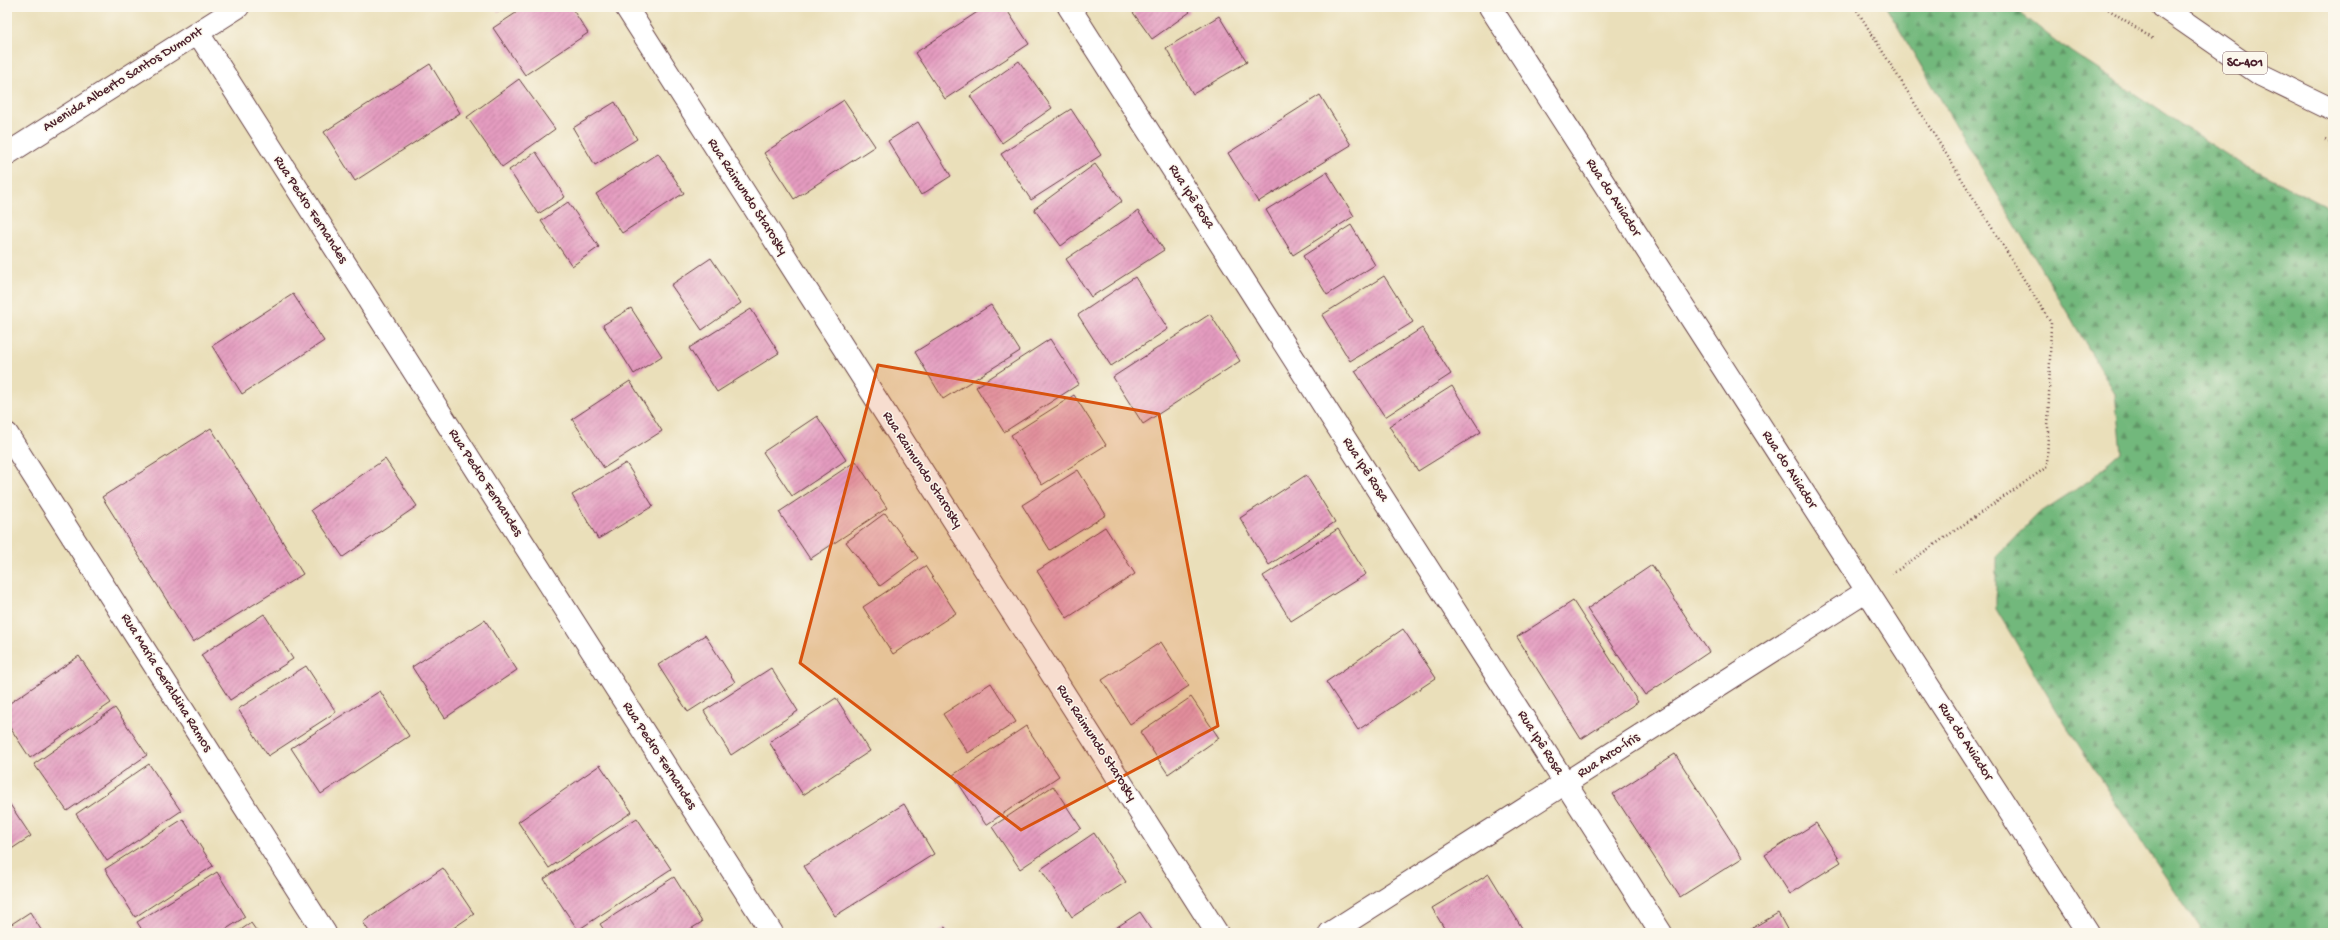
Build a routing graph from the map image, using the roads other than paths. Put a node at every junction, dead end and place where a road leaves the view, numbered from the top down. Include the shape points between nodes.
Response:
1 (238, 7) edge
2 (626, 7) edge
3 (1069, 7) edge
4 (1490, 7) edge
5 (2163, 7) edge
6 (198, 33) junction
7 (2333, 110) edge
8 (7, 154) edge
9 (7, 434) edge
10 (1867, 591) junction
11 (1566, 783) junction
12 (325, 933) edge
13 (772, 933) edge
14 (1217, 933) edge
15 (1330, 933) edge
16 (1661, 933) edge
17 (2088, 933) edge

1 - 6 main road, Avenida Alberto Santos Dumont
2 - 14 main road, Rua Raimundo Starosky
3 - 11 main road, Rua Ipê Rosa
4 - 10 main road, Rua do Aviador
5 - 7 main road, SC-401 via 2261,75
6 - 8 main road, Avenida Alberto Santos Dumont
6 - 13 main road, Rua Pedro Fernandes
9 - 12 main road, Rua Maria Geraldina Ramos
10 - 11 main road, Rua Arco-Íris
10 - 17 main road, Rua do Aviador
11 - 15 main road, Rua Arco-Íris
11 - 16 main road, Rua Ipê Rosa

